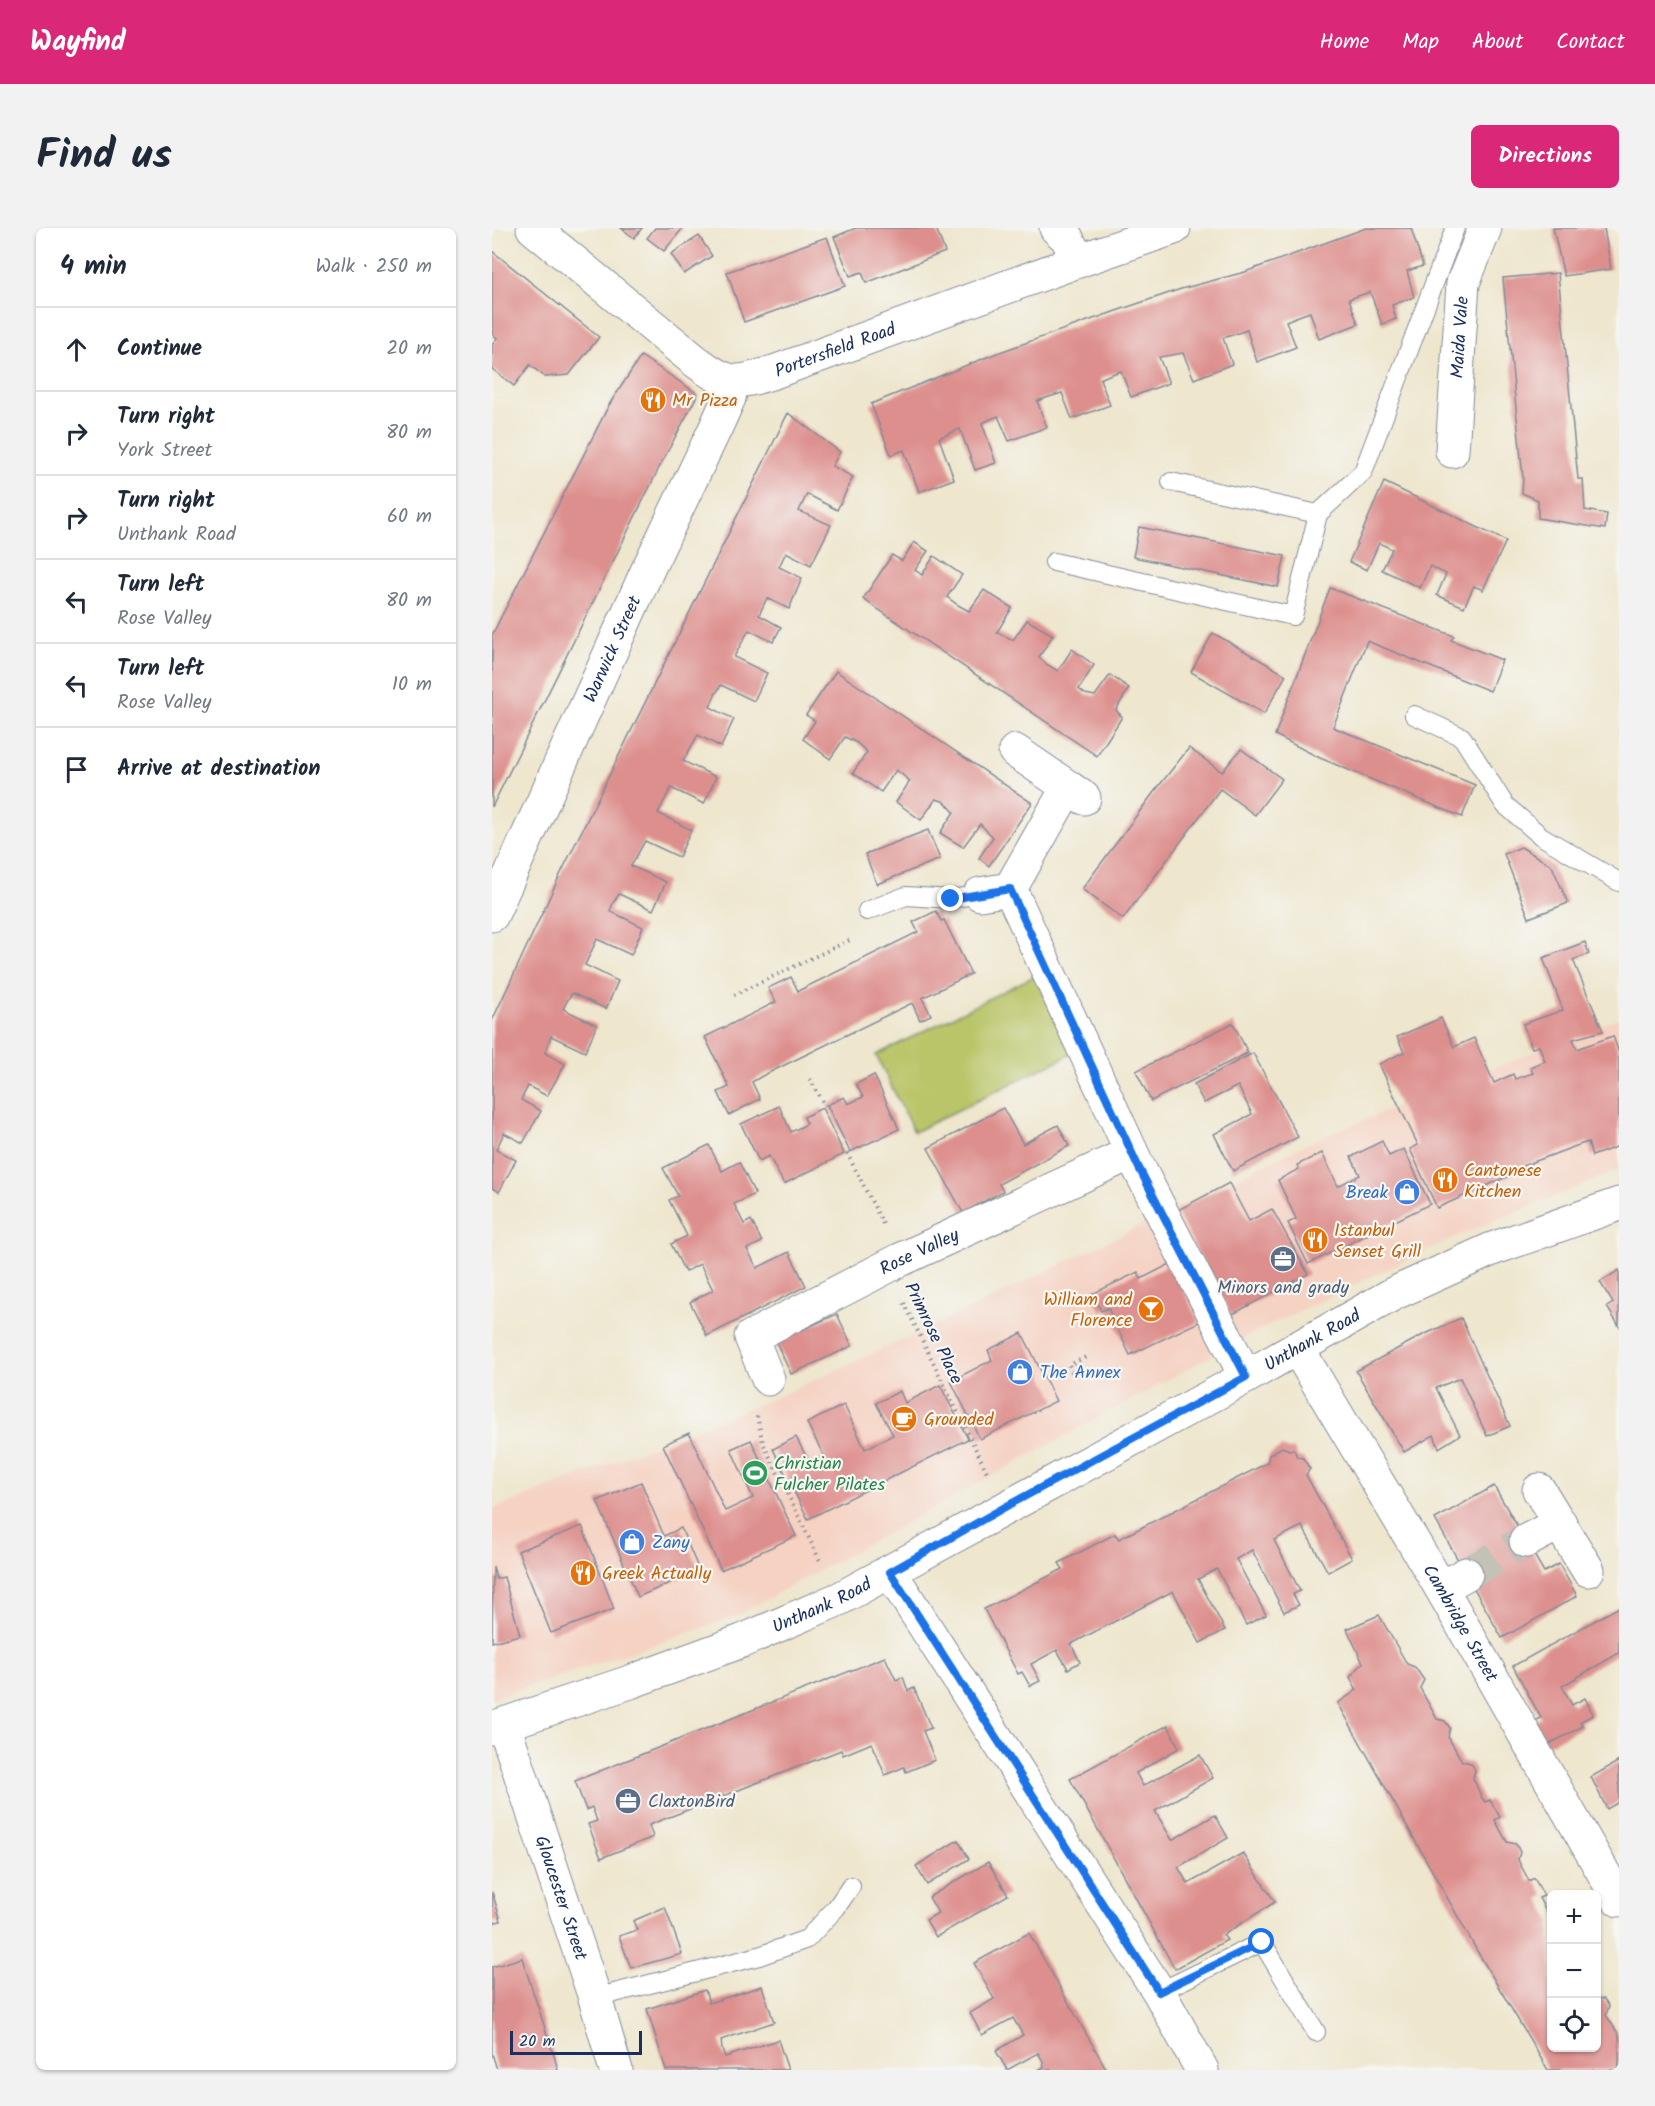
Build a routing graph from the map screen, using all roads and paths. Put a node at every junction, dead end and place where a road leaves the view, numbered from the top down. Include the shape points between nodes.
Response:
1 (533, 228) edge
2 (1056, 228) edge
3 (1174, 228) edge
4 (1455, 228) edge
5 (1485, 228) edge
6 (1078, 261) junction
7 (732, 382) junction
8 (1452, 451) dead end
9 (1171, 482) dead end
10 (1318, 514) junction
11 (1054, 562) dead end
12 (1414, 715) dead end
13 (1015, 751) dead end
14 (1619, 882) edge
15 (995, 891) junction
16 (867, 911) joint
17 (492, 915) edge
18 (734, 995) dead end
19 (810, 1079) dead end
20 (825, 1106) dead end
21 (847, 1153) dead end
22 (1131, 1153) junction
23 (1619, 1204) edge
24 (893, 1264) junction
25 (1297, 1348) junction
26 (1086, 1357) dead end
27 (1072, 1372) dead end
28 (1246, 1377) junction
29 (768, 1379) joint
30 (1539, 1490) dead end
31 (1005, 1507) junction
32 (1560, 1523) junction
33 (1526, 1541) tunnel mouth
34 (1588, 1570) dead end
35 (890, 1572) junction
36 (839, 1599) junction
37 (498, 1727) edge
38 (851, 1887) dead end
39 (1619, 1900) edge
40 (1159, 1992) junction
41 (595, 1998) junction
42 (1316, 2032) dead end
43 (616, 2070) edge
44 (1202, 2070) edge

1 - 7 street via 694,360
2 - 6 street via 1067,238
3 - 6 street, Portersfield Road
4 - 10 lane via 1364,472
5 - 8 street, Maida Vale via 1464,283
6 - 7 street, Portersfield Road via 774,372
7 - 17 street, Warwick Street via 716,427
9 - 10 lane
10 - 11 lane via 1293,616
12 - 14 lane via 1462,737 1505,805 1541,836
13 - 15 street via 1076,792
15 - 16 lane via 951,899 906,896
15 - 22 street
16 - 18 path via 871,930
19 - 20 path
21 - 24 path, Primrose Place
22 - 24 street, Rose Valley
22 - 28 street
23 - 25 street, Unthank Road via 1492,1249 1395,1293
24 - 29 street, Rose Valley via 751,1337
24 - 31 path, Primrose Place
25 - 28 street, Unthank Road
25 - 39 street, Cambridge Street via 1454,1581
26 - 27 path via 1069,1365
28 - 31 street, Unthank Road
29 - 36 path via 745,1388 756,1411 763,1443
30 - 32 street
31 - 35 street, Unthank Road
32 - 33 street
32 - 34 street
35 - 36 street, Unthank Road
35 - 40 street
36 - 37 street, Unthank Road via 742,1641
37 - 41 street, Gloucester Street
38 - 41 lane via 807,1939 759,1956
40 - 42 lane via 1262,1942
40 - 44 street
41 - 43 street, Gloucester Street

